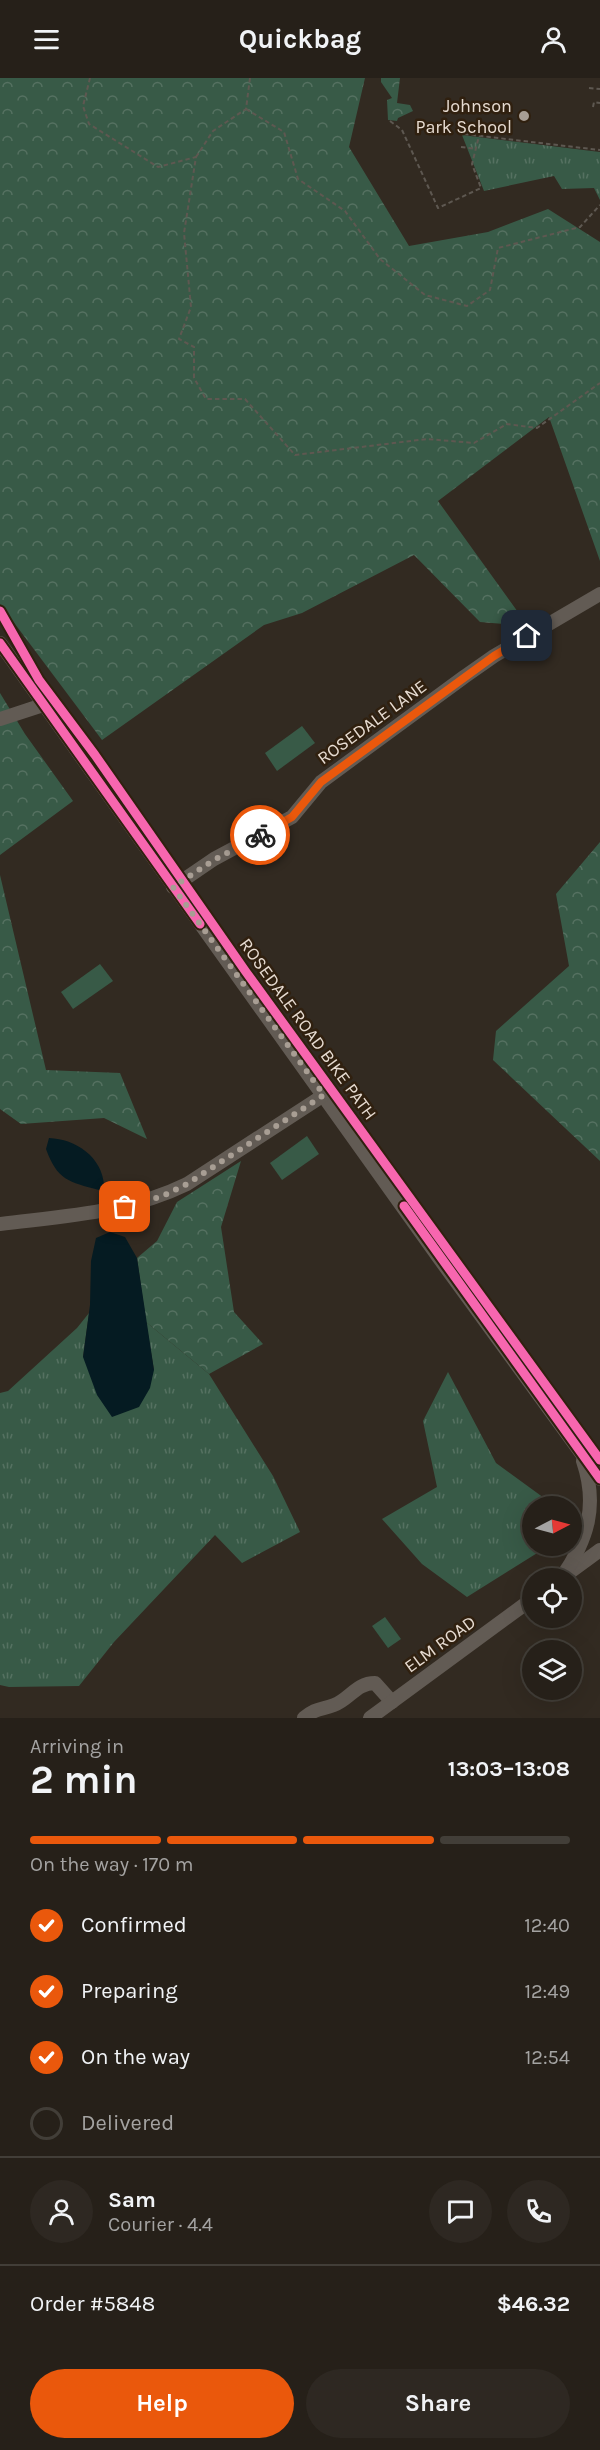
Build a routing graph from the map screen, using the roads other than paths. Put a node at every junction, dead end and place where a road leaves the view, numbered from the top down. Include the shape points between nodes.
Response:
1 (600, 594) edge
2 (0, 643) edge
3 (42, 705) junction
4 (0, 719) edge
5 (173, 887) junction
6 (324, 1095) junction
7 (0, 1224) edge
8 (577, 1448) junction
9 (600, 1479) edge
10 (600, 1550) edge
11 (568, 1568) edge
12 (575, 1568) edge
13 (522, 1606) edge
14 (392, 1702) junction
15 (304, 1718) edge
16 (370, 1718) edge

1 - 5 street, ROSEDALE LANE via 494,656 321,782 292,817
2 - 3 street
3 - 4 street
3 - 5 street
5 - 6 street
6 - 7 street via 163,1196 112,1210
6 - 8 street
8 - 9 street
8 - 11 street via 589,1483 590,1518 583,1543
10 - 12 street
13 - 14 street, ELM ROAD
14 - 15 street via 375,1683 363,1683 335,1704 318,1707
14 - 16 street, ELM ROAD

